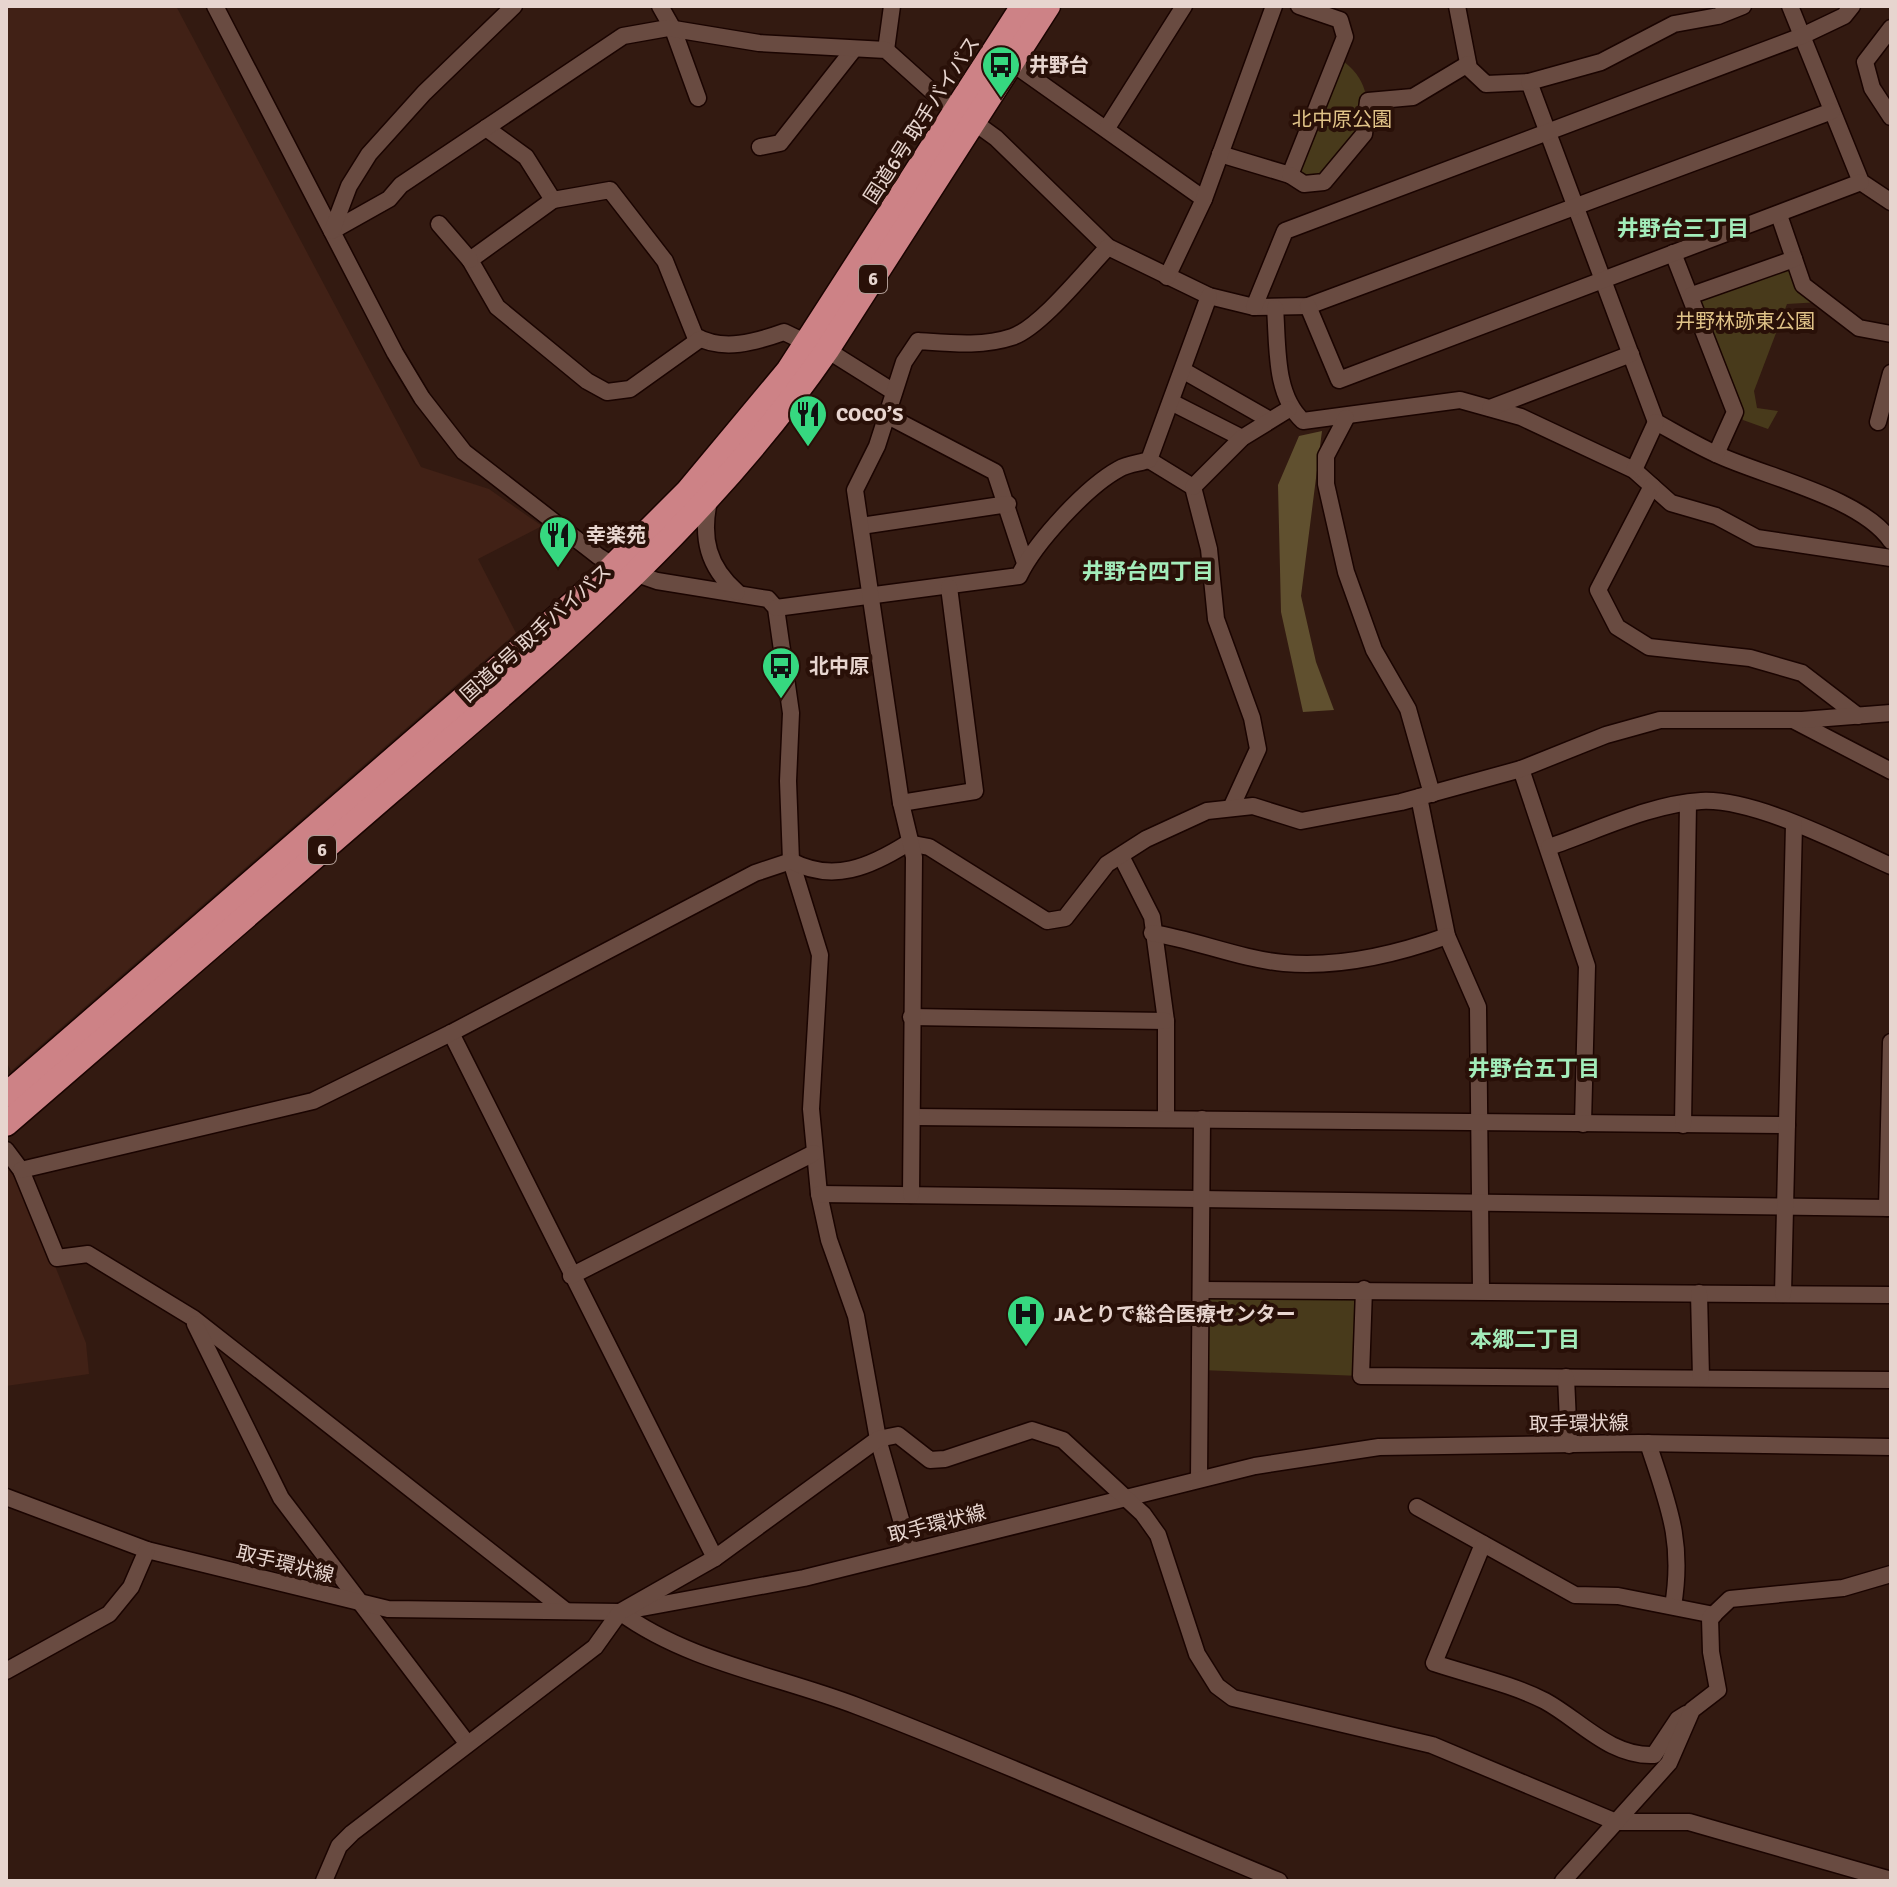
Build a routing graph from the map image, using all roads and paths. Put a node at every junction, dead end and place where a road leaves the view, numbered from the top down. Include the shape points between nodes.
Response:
1 (215, 6) edge
2 (514, 6) edge
3 (660, 6) edge
4 (892, 6) edge
5 (1023, 6) edge
6 (1048, 6) edge
7 (1184, 6) edge
8 (1274, 6) edge
9 (1299, 6) edge
10 (1457, 6) edge
11 (1743, 6) edge
12 (1790, 6) edge
13 (1852, 6) edge
14 (1891, 28) edge
15 (673, 29) junction
16 (1802, 36) junction
17 (854, 49) junction
18 (886, 50) junction
19 (1012, 63) junction
20 (1468, 64) junction
21 (1529, 82) junction
22 (698, 98) dead end
23 (1832, 111) junction
24 (966, 116) junction
25 (1891, 117) edge
26 (486, 128) junction
27 (1107, 128) junction
28 (1547, 131) junction
29 (760, 147) dead end
30 (1220, 154) junction
31 (1290, 175) junction
32 (1861, 182) junction
33 (1204, 199) junction
34 (553, 200) junction
35 (1891, 202) edge
36 (1575, 204) junction
37 (1779, 215) junction
38 (439, 224) dead end
39 (332, 231) junction
40 (1108, 247) junction
41 (1673, 253) junction
42 (1794, 259) junction
43 (470, 260) junction
44 (1167, 277) junction
45 (1604, 279) junction
46 (1692, 295) junction
47 (1209, 296) junction
48 (1308, 306) junction
49 (1254, 307) junction
50 (1275, 308) junction
51 (1891, 334) edge
52 (700, 339) junction
53 (817, 346) junction
54 (1631, 354) junction
55 (1184, 371) junction
56 (1891, 373) edge
57 (894, 392) junction
58 (1173, 403) junction
59 (1490, 408) junction
60 (1289, 409) junction
61 (888, 416) junction
62 (1346, 418) junction
63 (1270, 420) junction
64 (1656, 422) junction
65 (1878, 422) dead end
66 (1242, 438) junction
67 (1716, 454) junction
68 (1149, 460) junction
69 (1634, 470) junction
70 (1652, 486) junction
71 (1193, 487) junction
72 (709, 501) junction
73 (1008, 504) junction
74 (861, 526) junction
75 (1891, 541) edge
76 (1891, 558) edge
77 (1025, 563) junction
78 (625, 570) junction
79 (949, 587) junction
80 (738, 593) junction
81 (872, 596) junction
82 (776, 608) junction
83 (1891, 713) edge
84 (1858, 716) junction
85 (1790, 719) junction
86 (1521, 769) junction
87 (1891, 771) edge
88 (1426, 796) junction
89 (901, 803) junction
90 (1688, 803) junction
91 (1231, 808) junction
92 (1794, 824) junction
93 (908, 843) junction
94 (1549, 847) junction
95 (1121, 856) junction
96 (791, 861) junction
97 (1891, 866) edge
98 (1152, 933) junction
99 (1447, 936) junction
100 (911, 1017) junction
101 (1166, 1021) junction
102 (451, 1033) junction
103 (1891, 1042) edge
104 (9, 1107) edge
105 (913, 1117) junction
106 (1166, 1119) junction
107 (1202, 1119) junction
108 (1482, 1123) junction
109 (1583, 1124) junction
110 (1683, 1125) junction
111 (1787, 1125) junction
112 (6, 1150) edge
113 (814, 1153) junction
114 (21, 1170) junction
115 (819, 1194) junction
116 (911, 1195) junction
117 (1202, 1198) junction
118 (1481, 1204) junction
119 (1785, 1208) junction
120 (1889, 1208) edge
121 (571, 1276) junction
122 (1364, 1289) junction
123 (1201, 1290) junction
124 (1481, 1290) junction
125 (1699, 1293) junction
126 (1783, 1294) junction
127 (1891, 1295) edge
128 (193, 1318) junction
129 (1566, 1377) junction
130 (1701, 1378) junction
131 (1891, 1380) edge
132 (878, 1439) junction
133 (1648, 1443) junction
134 (1569, 1445) junction
135 (1891, 1447) edge
136 (1199, 1478) junction
137 (6, 1497) edge
138 (1124, 1497) junction
139 (1417, 1507) dead end
140 (1483, 1544) junction
141 (147, 1550) junction
142 (910, 1551) junction
143 (715, 1558) junction
144 (1891, 1574) edge
145 (364, 1604) junction
146 (1673, 1606) junction
147 (566, 1611) junction
148 (620, 1612) junction
149 (1714, 1615) junction
150 (6, 1671) edge
151 (1692, 1710) junction
152 (467, 1743) junction
153 (1616, 1822) junction
154 (1891, 1880) edge
155 (324, 1881) edge
156 (1279, 1881) edge
157 (1563, 1881) edge

1 - 39 street
2 - 39 street via 369,154 349,186
3 - 15 street
4 - 18 street
5 - 24 highway, 国道6号 取手バイパス / 6
6 - 19 highway, 国道6号 取手バイパス / 6
7 - 27 street
8 - 30 street
9 - 31 street via 1340,20 1345,37
10 - 20 street
11 - 21 street via 1674,24 1601,62
12 - 16 street
13 - 16 street via 1844,16
14 - 25 street via 1865,62 1872,88
15 - 17 street via 759,43
15 - 22 street
15 - 26 street via 623,36
16 - 23 street
16 - 28 street
17 - 18 street
17 - 29 street via 780,143
18 - 24 street
19 - 24 highway, 国道6号 取手バイパス / 6
19 - 27 street
20 - 21 street via 1486,84
20 - 31 street via 1413,97 1368,101 1364,134 1324,182 1304,184
21 - 28 street
23 - 32 street
23 - 36 street
24 - 40 street via 1007,148
24 - 53 highway, 国道6号 取手バイパス / 6
26 - 34 street via 526,157
26 - 39 street via 401,185 389,199
27 - 33 street
28 - 36 street
28 - 49 street via 1285,231
30 - 31 street
30 - 33 street
32 - 35 street
32 - 37 street
33 - 44 street
34 - 43 street
34 - 52 street via 610,190 665,261
36 - 45 street
36 - 48 street
37 - 41 street
37 - 42 street
38 - 43 street
39 - 78 street via 395,353 443,428 494,478
40 - 44 street
40 - 57 street via 1048,311 1014,337 972,344 918,341
41 - 45 street
41 - 46 street
42 - 46 street
42 - 51 street via 1803,285 1859,328
43 - 52 street via 497,307 607,392 630,389
44 - 47 street
45 - 48 street via 1339,380
45 - 54 street
46 - 67 street via 1735,412
47 - 49 street
47 - 55 street
48 - 50 street
49 - 50 street
50 - 60 street via 1279,366
52 - 53 street via 749,344 784,332
53 - 57 street
53 - 72 highway, 国道6号 取手バイパス / 6 via 790,403
53 - 78 highway, 国道6号 取手バイパス / 6
54 - 59 street
54 - 64 street
55 - 58 street
55 - 63 street
56 - 65 street
57 - 61 street
58 - 66 street
58 - 68 street
59 - 62 street via 1460,400
59 - 69 street
60 - 62 street via 1303,421
60 - 63 street
61 - 73 street via 995,472
61 - 74 street via 855,490
62 - 88 street via 1326,456 1329,499 1346,572 1374,650 1408,709
63 - 66 street
64 - 67 street
64 - 69 street
66 - 71 street
67 - 75 street via 1867,518
68 - 71 street
68 - 77 street via 1109,477 1068,513
69 - 70 street
70 - 76 street via 1671,503 1716,516 1757,538
70 - 84 street via 1598,590 1617,627 1649,647 1750,658 1802,673
71 - 91 street via 1209,549 1216,619 1258,749
72 - 78 highway, 国道6号 取手バイパス / 6
72 - 80 street via 709,552 723,580
73 - 74 street
73 - 77 street
74 - 81 street
77 - 79 street via 1019,576
78 - 80 street
78 - 104 highway, 国道6号 取手バイパス / 6
79 - 81 street
79 - 89 street via 975,791
80 - 82 street via 768,599
81 - 82 street
81 - 89 street
82 - 96 street via 791,713
83 - 84 street
84 - 85 street
85 - 86 street via 1660,720
85 - 87 street
86 - 88 street
86 - 94 street
88 - 91 street via 1301,821 1253,806
88 - 99 street
89 - 93 street
90 - 92 street via 1704,800
90 - 94 street
90 - 110 street
91 - 95 street via 1207,811
92 - 97 street
92 - 111 street
93 - 95 street via 950,858 1047,921 1065,918 1107,864
93 - 96 street via 883,859 836,874
93 - 100 street via 914,857
94 - 109 street via 1587,966
95 - 98 street via 1152,917
96 - 102 street via 755,873
96 - 113 street via 820,955 811,1109
98 - 99 street via 1282,963 1319,964 1405,951
98 - 101 street
99 - 108 street via 1478,1007
100 - 101 street
100 - 105 street
101 - 106 street
102 - 114 street via 313,1101
102 - 121 street
103 - 120 street
105 - 106 street
105 - 116 street
106 - 107 street
107 - 108 street
107 - 117 street
108 - 109 street
108 - 118 street
109 - 110 street
110 - 111 street
111 - 119 street
112 - 114 street
113 - 115 street
113 - 121 street
114 - 128 street via 57,1258 88,1254
115 - 116 street
115 - 132 street via 856,1316
116 - 117 street
117 - 118 street
117 - 123 street
118 - 119 street
118 - 124 street
119 - 120 street
119 - 126 street
121 - 143 street
122 - 123 street
122 - 124 street
122 - 129 street via 1361,1376
123 - 136 street
124 - 125 street
125 - 126 street
125 - 130 street
126 - 127 street
128 - 145 street via 281,1498
128 - 147 street
129 - 130 street
129 - 134 street
130 - 131 street
132 - 138 street via 898,1435 930,1460 1032,1430 1048,1433 1063,1440
132 - 142 street
132 - 143 street
133 - 134 street, 取手環状線
133 - 135 street, 取手環状線
133 - 146 street via 1676,1529 1679,1573
134 - 136 street, 取手環状線 via 1379,1447
136 - 138 street, 取手環状線
137 - 141 street, 取手環状線
138 - 142 street, 取手環状線
138 - 153 street via 1158,1535 1197,1654 1217,1686 1233,1698 1432,1745
139 - 140 street
140 - 146 street via 1575,1595
140 - 151 street via 1434,1663 1544,1701 1604,1742 1643,1756 1654,1755 1678,1719
141 - 145 street, 取手環状線
141 - 150 street via 131,1587 109,1614
142 - 148 street, 取手環状線 via 804,1578
143 - 148 street
144 - 149 street via 1843,1588 1730,1599
145 - 147 street, 取手環状線 via 388,1609
145 - 152 street
146 - 149 street
147 - 148 street, 取手環状線
148 - 152 street via 595,1647
148 - 156 street via 644,1629 701,1654 856,1705
149 - 151 street via 1711,1652 1718,1690
151 - 153 street via 1669,1763
152 - 155 street via 352,1833 339,1846
153 - 154 street via 1689,1822
153 - 157 street

